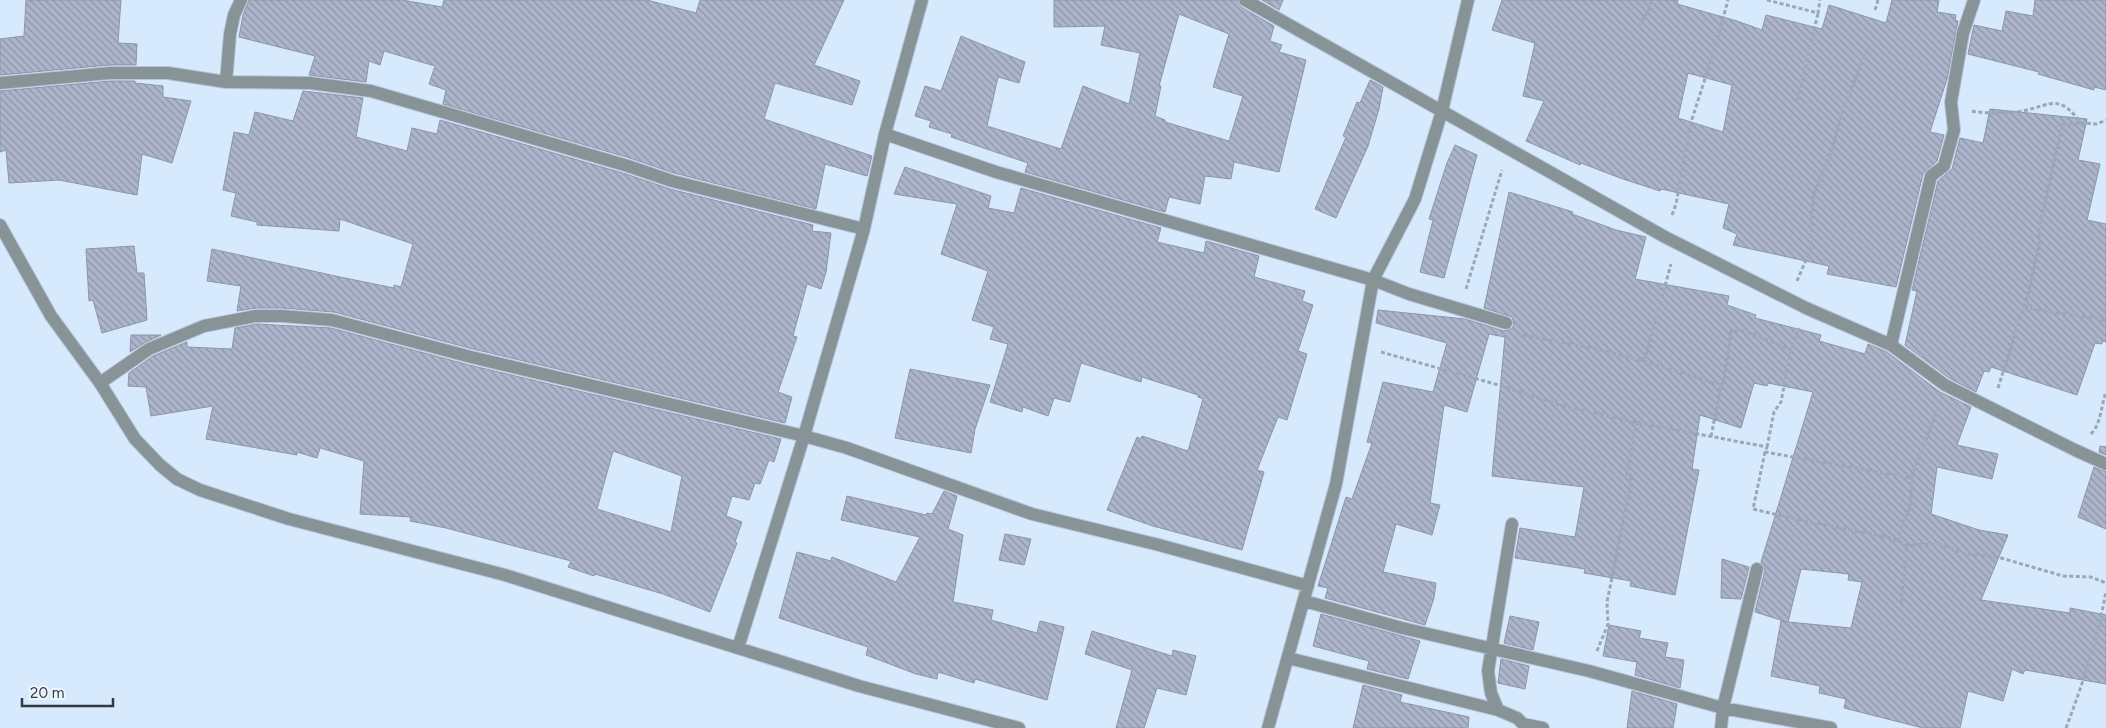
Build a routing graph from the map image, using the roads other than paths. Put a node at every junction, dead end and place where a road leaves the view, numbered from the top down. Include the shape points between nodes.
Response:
1 (241, 0) edge
2 (922, 0) edge
3 (1245, 0) edge
4 (1468, 0) edge
5 (1974, 0) edge
6 (226, 82) junction
7 (0, 83) edge
8 (1442, 111) junction
9 (885, 134) junction
10 (0, 225) edge
11 (864, 229) junction
12 (1373, 280) junction
13 (1506, 324) road end
14 (1891, 345) junction
15 (100, 383) junction
16 (804, 436) junction
17 (2106, 464) edge
18 (1512, 524) dead end
19 (1757, 569) dead end
20 (1308, 586) junction
21 (1304, 601) junction
22 (738, 648) junction
23 (1490, 649) junction
24 (1288, 658) junction
25 (1723, 708) junction
26 (1498, 710) junction
27 (1523, 726) edge
28 (1019, 728) edge
29 (1268, 728) edge
30 (1542, 728) edge
31 (1721, 728) edge
32 (1831, 728) edge

1 - 6 street via 230,34
2 - 9 street
3 - 8 street
4 - 8 street
5 - 14 street via 1963,33 1951,102 1954,130 1944,166 1931,176
6 - 7 street via 158,73 110,73
6 - 11 street via 310,83 371,92 672,181
8 - 12 street via 1415,199
8 - 14 street via 1671,240
9 - 11 street
9 - 12 street via 996,172
10 - 15 street via 51,316
11 - 16 street
12 - 13 street
12 - 20 street via 1336,484
14 - 17 street via 1945,385
15 - 16 street via 149,349 204,326 256,316 282,316 332,320 471,357
15 - 22 street via 135,439 177,479 200,490 289,519 505,575
16 - 20 street via 847,448 1032,514
16 - 22 street
18 - 23 street
19 - 25 street
20 - 21 street
21 - 23 street
21 - 24 street
22 - 28 street via 859,686
23 - 25 street via 1588,671
23 - 26 street via 1489,678
24 - 26 street
24 - 29 street
25 - 31 street
25 - 32 street
26 - 27 street via 1517,718
27 - 30 street

